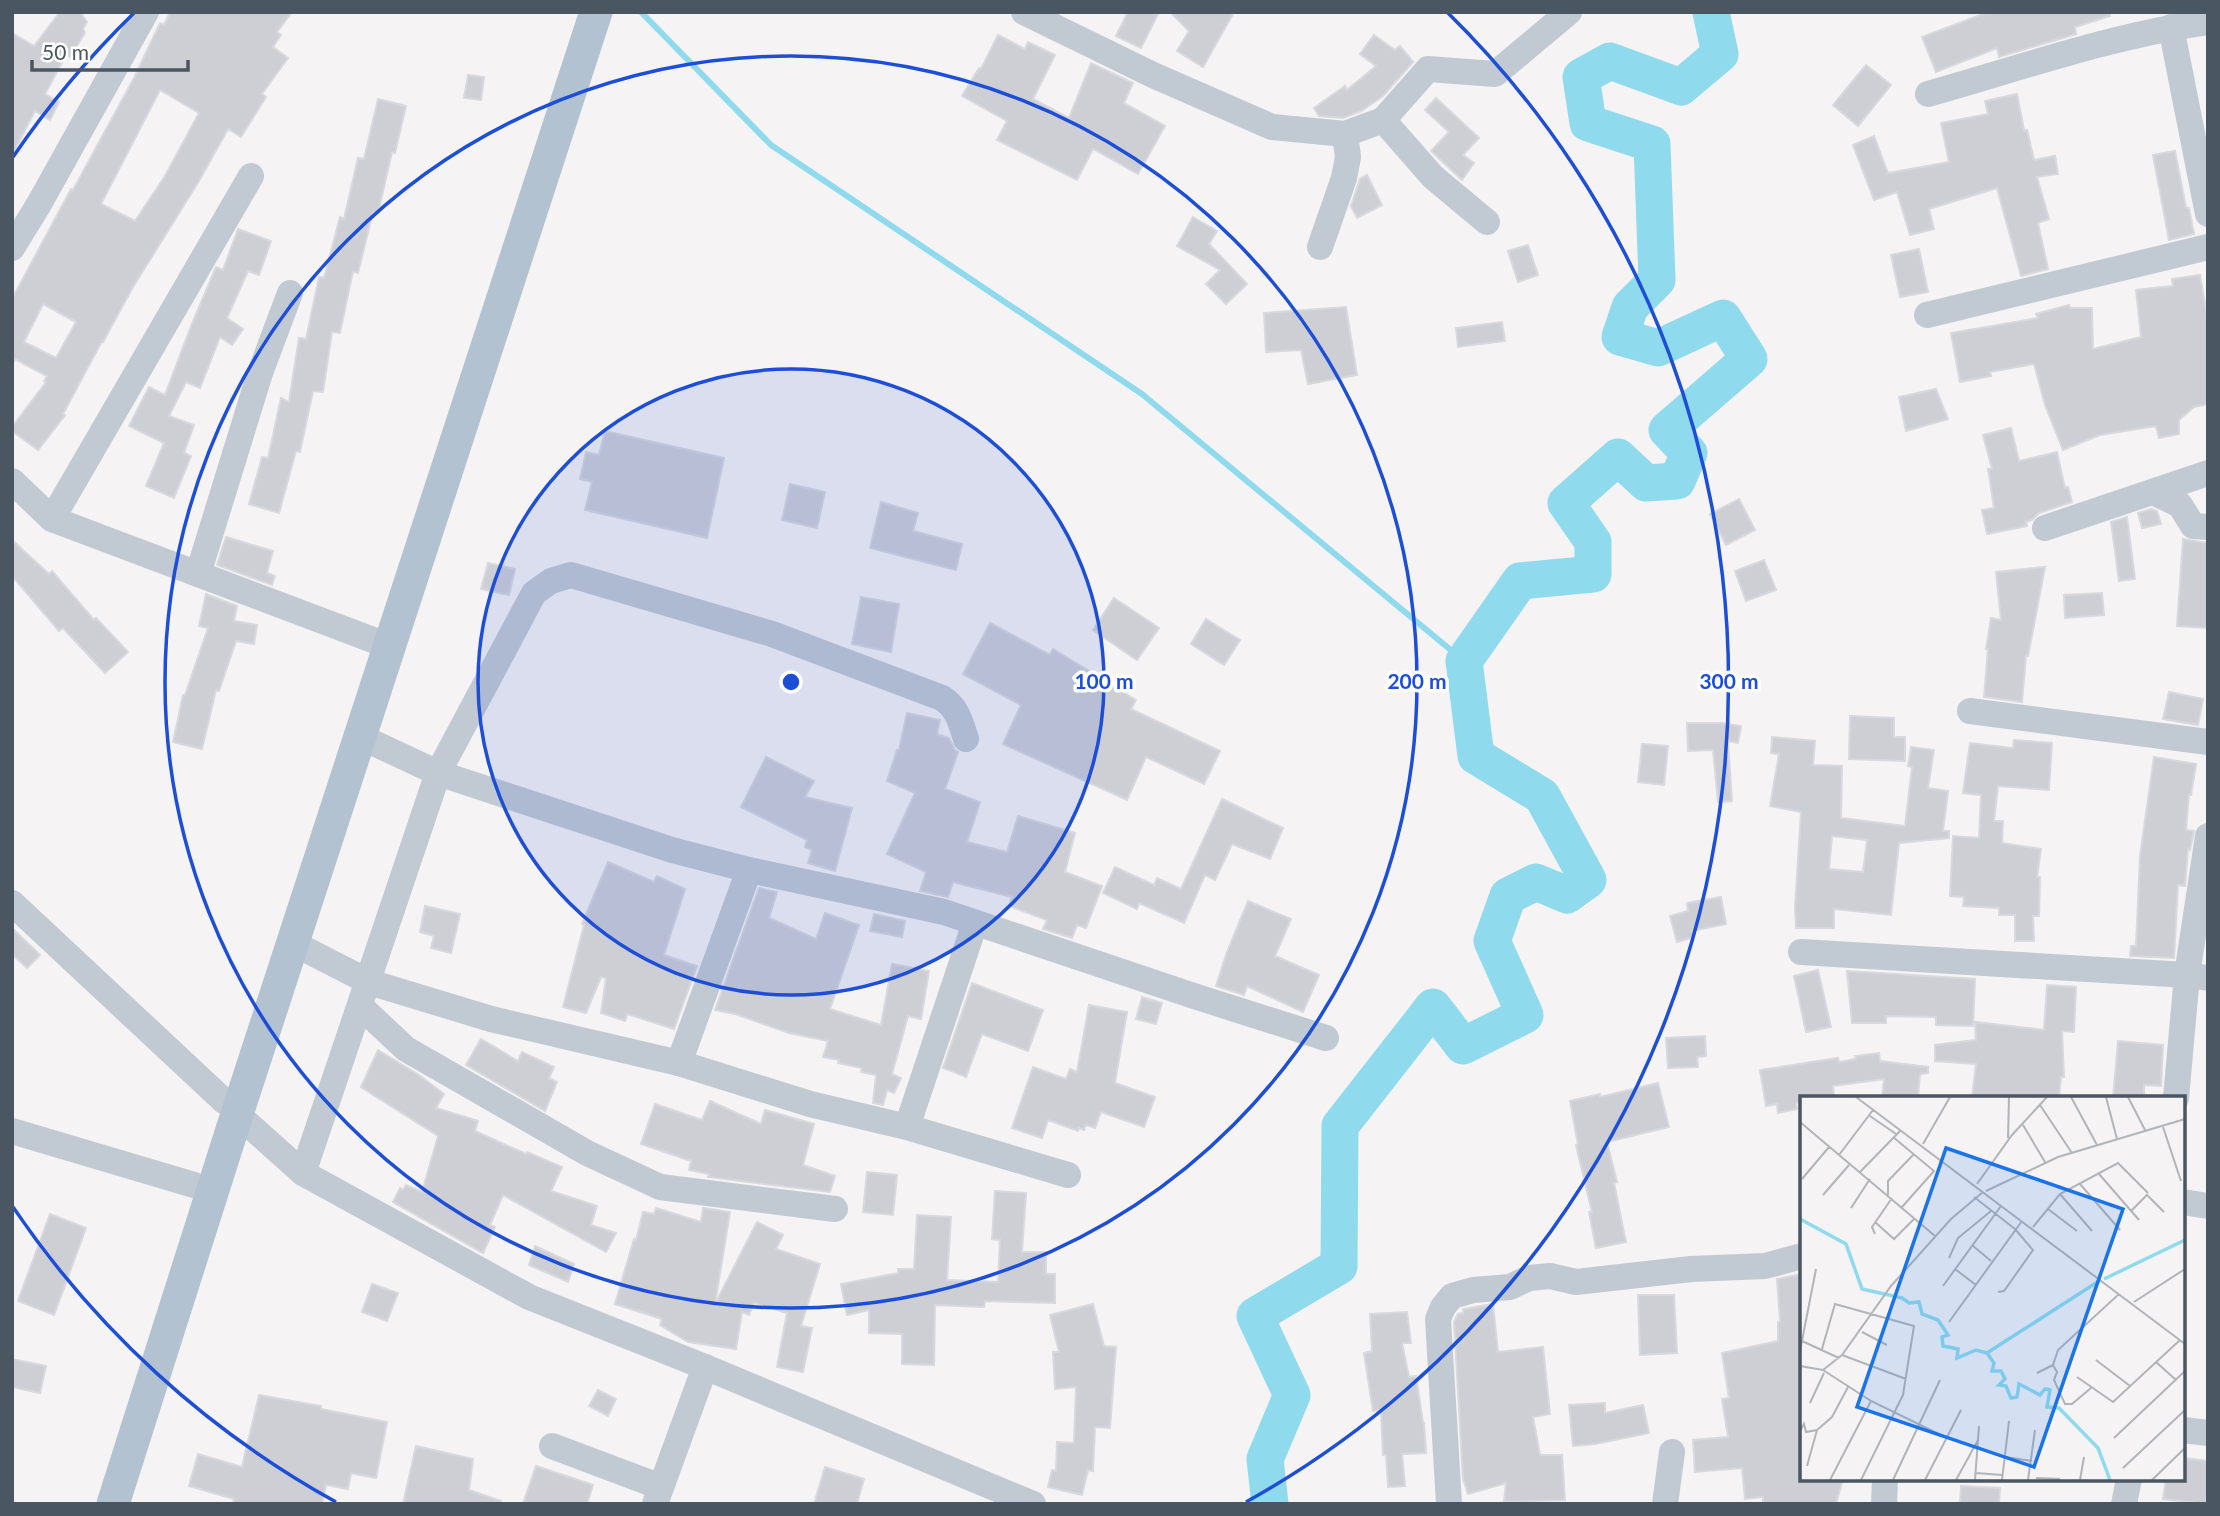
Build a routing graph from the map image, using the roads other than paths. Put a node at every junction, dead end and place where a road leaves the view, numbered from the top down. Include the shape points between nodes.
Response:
1 (146, 12) edge
2 (574, 12) edge
3 (596, 12) edge
4 (1024, 12) edge
5 (1569, 12) edge
6 (2208, 22) edge
7 (2171, 27) junction
8 (1928, 94) dead end
9 (1383, 120) junction
10 (1345, 134) junction
11 (251, 176) dead end
12 (2208, 214) edge
13 (1487, 222) dead end
14 (1320, 247) dead end
15 (2208, 247) edge
16 (12, 248) edge
17 (290, 293) dead end
18 (1927, 315) dead end
19 (2208, 473) edge
20 (12, 481) edge
21 (2153, 492) junction
22 (52, 519) junction
23 (2208, 527) edge
24 (2045, 528) dead end
25 (198, 574) junction
26 (373, 639) junction
27 (1969, 711) dead end
28 (361, 737) junction
29 (966, 739) dead end
30 (2208, 742) edge
31 (438, 773) junction
32 (2208, 836) edge
33 (749, 870) junction
34 (12, 903) edge
35 (975, 923) junction
36 (293, 943) junction
37 (1801, 952) dead end
38 (2198, 976) edge
39 (365, 995) junction
40 (1326, 1038) dead end
41 (679, 1063) junction
42 (2176, 1096) edge
43 (230, 1108) junction
44 (907, 1127) junction
45 (12, 1131) edge
46 (303, 1173) junction
47 (1068, 1175) dead end
48 (194, 1185) junction
49 (2185, 1202) edge
50 (2208, 1206) edge
51 (835, 1209) dead end
52 (1800, 1257) edge
53 (705, 1367) junction
54 (2185, 1430) edge
55 (2208, 1433) edge
56 (552, 1446) dead end
57 (1672, 1452) dead end
58 (1885, 1481) edge
59 (2129, 1481) edge
60 (658, 1495) edge
61 (92, 1504) edge
62 (113, 1504) edge
63 (1033, 1504) edge
64 (1449, 1504) edge
65 (1665, 1504) edge
66 (1884, 1504) edge
67 (2124, 1504) edge

1 - 16 street
2 - 26 main road
3 - 28 main road
4 - 10 street via 1264,124
5 - 9 street via 1495,74 1428,69
6 - 7 street
7 - 8 street
7 - 12 street
9 - 10 street
9 - 13 street via 1433,177
10 - 14 street via 1348,157 1344,178
11 - 22 street
15 - 18 street
17 - 25 street via 260,373
19 - 21 street
20 - 22 street
21 - 23 street via 2180,505 2193,526
21 - 24 street
22 - 25 street
25 - 26 street
26 - 43 main road
27 - 30 street
28 - 31 street
28 - 36 main road
29 - 31 street via 951,703 942,698 772,634 571,575 534,593
31 - 33 street via 672,850
31 - 39 street
32 - 38 street
33 - 35 street via 944,912
33 - 41 street
34 - 43 street
35 - 40 street
35 - 44 street
36 - 39 street
36 - 43 main road
37 - 38 street
38 - 42 street
39 - 41 street
39 - 46 street
39 - 51 street via 407,1049 587,1153 660,1187
41 - 44 street via 810,1104
43 - 46 street
43 - 48 main road
43 - 62 main road
44 - 47 street
45 - 48 street
46 - 53 street via 529,1297
48 - 61 main road
49 - 50 street
52 - 64 street via 1765,1266 1576,1282 1550,1276 1529,1278 1510,1287 1452,1296 1438,1319
53 - 60 street
53 - 63 street
54 - 55 street
56 - 60 street
57 - 65 street
58 - 66 street
59 - 67 street

